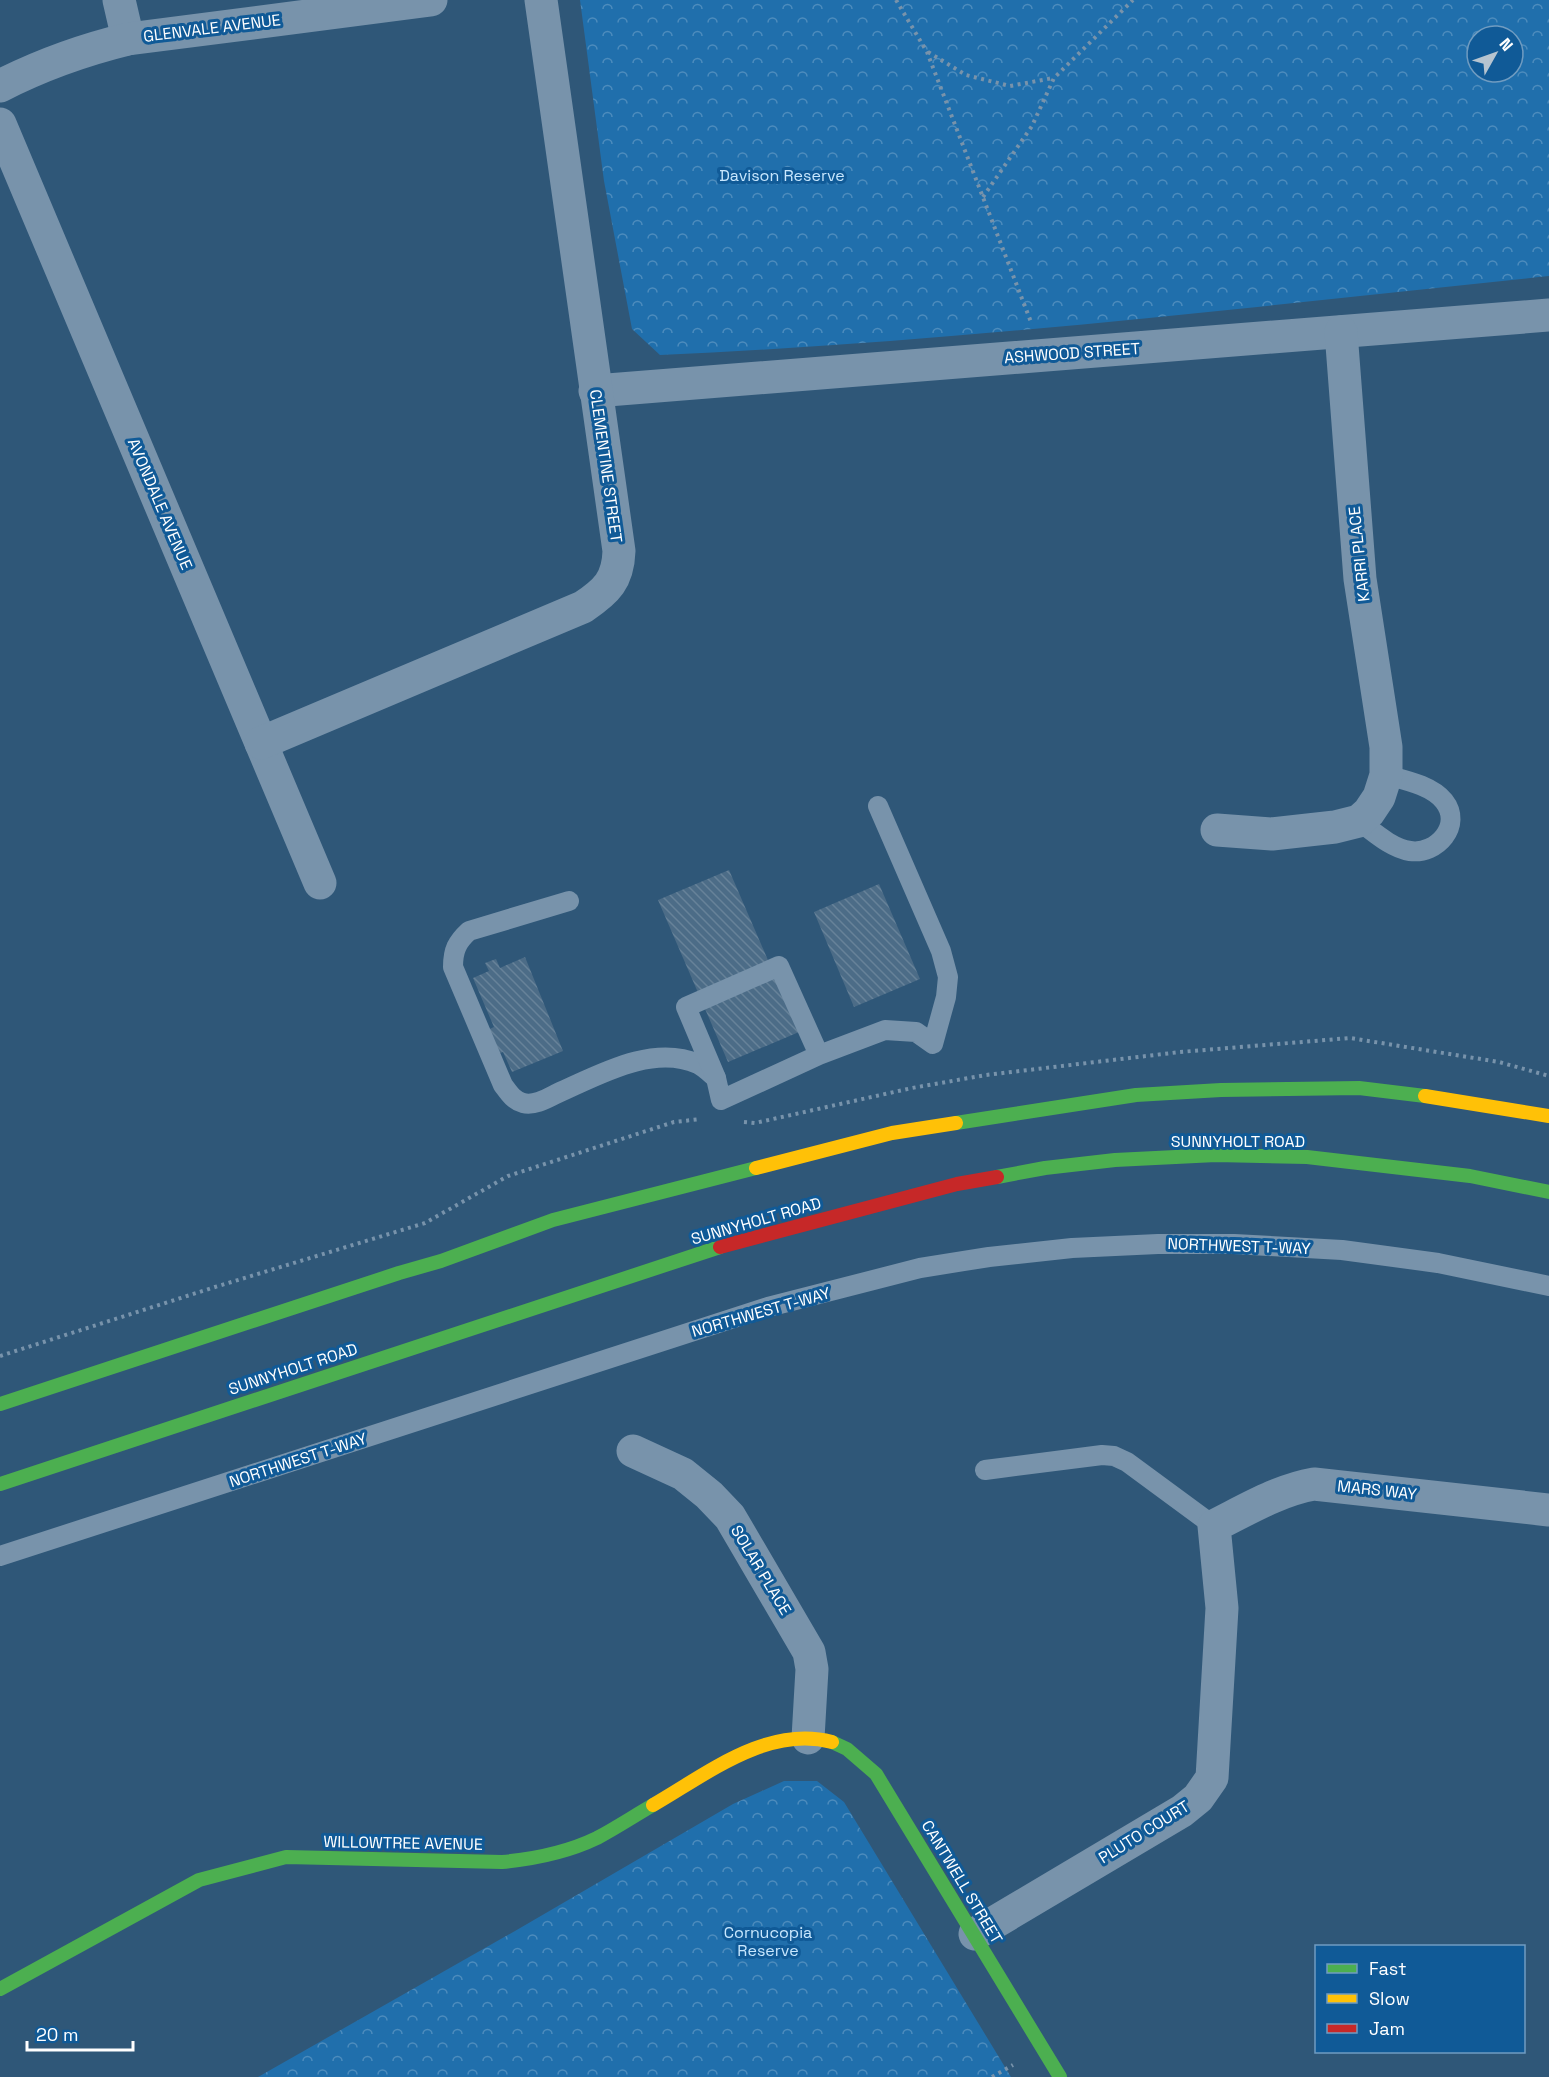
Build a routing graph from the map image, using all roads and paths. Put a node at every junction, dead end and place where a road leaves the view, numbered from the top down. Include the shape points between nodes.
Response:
1 (119, 0) edge
2 (431, 0) edge
3 (541, 0) edge
4 (896, 0) edge
5 (1133, 0) edge
6 (128, 39) junction
7 (927, 52) junction
8 (1054, 78) junction
9 (0, 86) edge
10 (0, 124) edge
11 (983, 198) junction
12 (1549, 315) edge
13 (1341, 332) junction
14 (1040, 355) junction
15 (595, 391) junction
16 (261, 743) junction
17 (1386, 775) junction
18 (878, 806) dead end
19 (1359, 821) junction
20 (1217, 830) dead end
21 (320, 883) dead end
22 (569, 900) dead end
23 (819, 1055) junction
24 (986, 1075) dead end
25 (716, 1078) junction
26 (1549, 1116) edge
27 (692, 1119) dead end
28 (743, 1121) dead end
29 (1549, 1192) edge
30 (1549, 1286) edge
31 (0, 1356) edge
32 (0, 1404) edge
33 (633, 1451) dead end
34 (986, 1470) dead end
35 (0, 1484) edge
36 (1549, 1510) edge
37 (1214, 1526) junction
38 (0, 1556) edge
39 (807, 1738) junction
40 (975, 1934) junction
41 (0, 1989) edge
42 (1060, 2077) edge

1 - 6 street
2 - 6 street, GLENVALE AVENUE
3 - 15 street, CLEMENTINE STREET
4 - 7 path
5 - 8 path
6 - 9 street, GLENVALE AVENUE via 60,59
7 - 8 path via 966,75 1010,86
7 - 11 path
8 - 11 path via 1032,126
10 - 16 street, AVONDALE AVENUE
11 - 14 path
12 - 13 street, ASHWOOD STREET
13 - 14 street, ASHWOOD STREET
13 - 17 street, KARRI PLACE via 1360,579 1386,747
14 - 15 street, ASHWOOD STREET
15 - 16 street, CLEMENTINE STREET via 619,550 618,566 607,589 583,607
16 - 21 street, AVONDALE AVENUE
17 - 19 street, KARRI PLACE via 1379,797
17 - 19 lane via 1433,792 1444,801 1450,813 1450,828 1435,846 1414,851 1387,841
18 - 23 lane via 941,951 948,976 946,997 933,1044 916,1032 885,1030
19 - 20 street via 1272,834
22 - 25 lane via 469,931 458,940 453,954 453,967 512,1098 538,1102 638,1060 675,1057 699,1064
23 - 25 lane via 721,1100
23 - 25 lane via 779,966 686,1007
24 - 28 path via 755,1123
26 - 32 main road via 1359,1088 1233,1090 1136,1095 892,1133 553,1220 441,1261
27 - 31 path via 508,1176 425,1224
29 - 35 main road, SUNNYHOLT ROAD via 1470,1176 1307,1157 1216,1155 1115,1160 957,1184 715,1248
30 - 38 lane, NORTHWEST T-WAY via 1438,1263 1353,1252 1234,1244 1072,1248 920,1268 768,1307
33 - 39 street, SOLAR PLACE via 690,1479 730,1517 809,1652 812,1669
34 - 37 lane via 1114,1456
36 - 37 street, MARS WAY via 1314,1484 1282,1493
37 - 40 street, PLUTO COURT via 1222,1608 1212,1778 1198,1798 1182,1811
39 - 40 main road, CANTWELL STREET via 843,1745 876,1774
39 - 41 main road, WILLOWTREE AVENUE via 774,1740 750,1749 596,1838 537,1859 502,1862 286,1857 199,1880
40 - 42 main road, CANTWELL STREET

